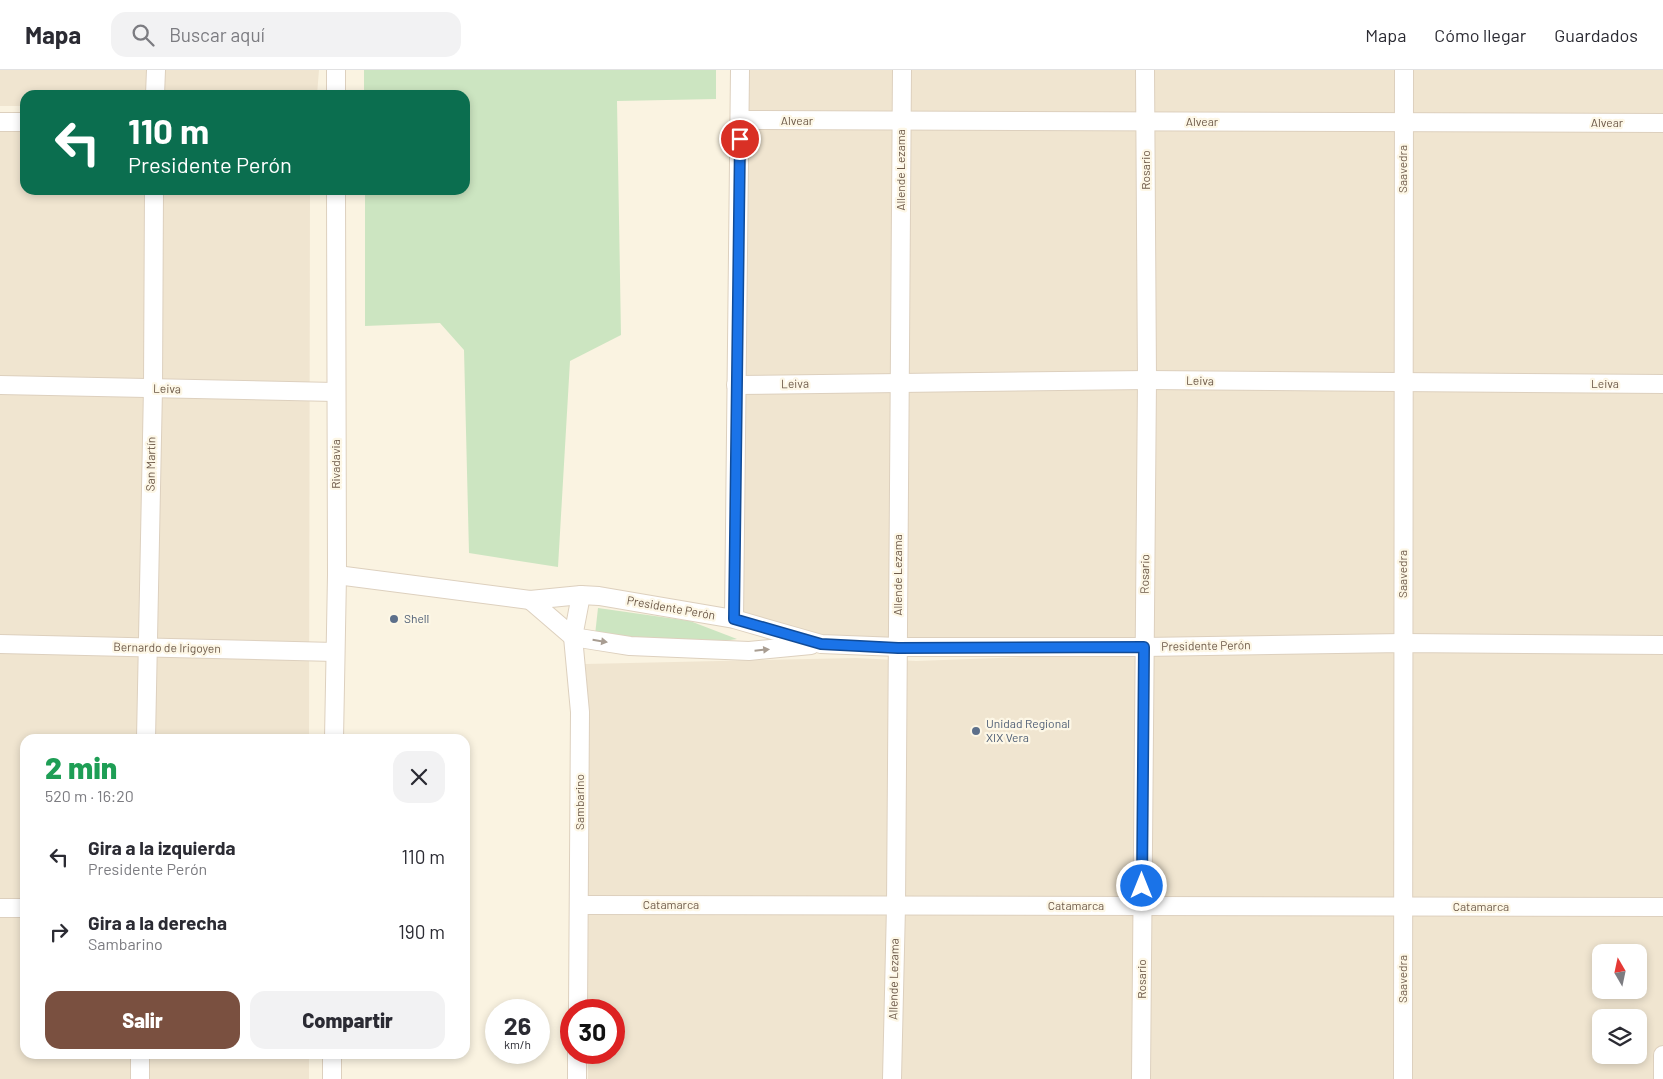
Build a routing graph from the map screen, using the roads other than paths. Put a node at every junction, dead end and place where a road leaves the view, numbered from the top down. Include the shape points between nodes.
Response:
1 (156, 70) edge
2 (336, 70) edge
3 (740, 70) edge
4 (902, 70) edge
5 (1145, 70) edge
6 (1404, 70) edge
7 (155, 90) edge
8 (336, 90) edge
9 (740, 120) junction
10 (901, 121) junction
11 (0, 122) edge
12 (20, 122) edge
13 (1145, 122) junction
14 (1403, 122) junction
15 (1663, 123) edge
16 (154, 195) edge
17 (336, 195) edge
18 (1147, 380) junction
19 (899, 382) junction
20 (1403, 383) junction
21 (1663, 384) edge
22 (0, 385) edge
23 (736, 385) junction
24 (153, 388) junction
25 (335, 392) junction
26 (337, 575) junction
27 (581, 594) junction
28 (530, 600) junction
29 (734, 619) junction
30 (573, 637) junction
31 (0, 644) edge
32 (821, 644) junction
33 (1403, 644) junction
34 (1663, 644) edge
35 (1144, 647) junction
36 (147, 648) junction
37 (898, 648) junction
38 (335, 652) junction
39 (146, 734) edge
40 (334, 734) edge
41 (580, 905) junction
42 (896, 906) junction
43 (1142, 906) junction
44 (1403, 907) junction
45 (0, 908) edge
46 (20, 908) edge
47 (1663, 908) edge
48 (578, 999) edge
49 (1663, 1055) edge
50 (140, 1059) edge
51 (332, 1059) edge
52 (577, 1064) edge
53 (140, 1079) edge
54 (332, 1079) edge
55 (577, 1079) edge
56 (892, 1079) edge
57 (1141, 1079) edge
58 (1403, 1079) edge
59 (1663, 1079) edge

1 - 7 street
2 - 8 street
3 - 9 street
4 - 10 street, Allende Lezama
5 - 13 street, Rosario
6 - 14 street, Saavedra
9 - 10 street, Alvear
9 - 23 street
10 - 13 street, Alvear
10 - 19 street, Allende Lezama
11 - 12 street
13 - 14 street, Alvear
13 - 18 street, Rosario
14 - 15 street, Alvear
14 - 20 street, Saavedra
16 - 24 street, San Martín
17 - 25 street, Rivadavia
18 - 19 street, Leiva
18 - 20 street, Leiva
18 - 35 street, Rosario
19 - 23 street, Leiva
19 - 37 street, Allende Lezama
20 - 21 street, Leiva
20 - 33 street, Saavedra
22 - 24 street, Leiva
23 - 29 street
24 - 25 street, Leiva
24 - 36 street, San Martín
25 - 26 street, Rivadavia
26 - 28 street, Presidente Perón
26 - 38 street, Rivadavia
27 - 28 street, Presidente Perón
27 - 29 street, Presidente Perón
27 - 30 street, Sambarino
28 - 30 street
29 - 32 street, Presidente Perón
30 -> 32 street via 630,646 749,651
30 - 41 street, Sambarino via 580,712
31 - 36 street, Bernardo de Irigoyen
32 - 37 street, Presidente Perón
33 - 34 street, Presidente Perón
33 - 35 street, Presidente Perón
33 - 44 street, Saavedra
35 - 37 street, Presidente Perón
35 - 43 street, Rosario
36 - 38 street, Bernardo de Irigoyen
36 - 39 street, San Martín
37 - 42 street, Allende Lezama
38 - 40 street, Rivadavia
41 - 42 street, Catamarca
41 - 48 street, Sambarino
42 - 43 street, Catamarca
42 - 56 street, Allende Lezama
43 - 44 street, Catamarca
43 - 57 street, Rosario
44 - 47 street, Catamarca
44 - 58 street, Saavedra
45 - 46 street
49 - 59 street
50 - 53 street
51 - 54 street
52 - 55 street

